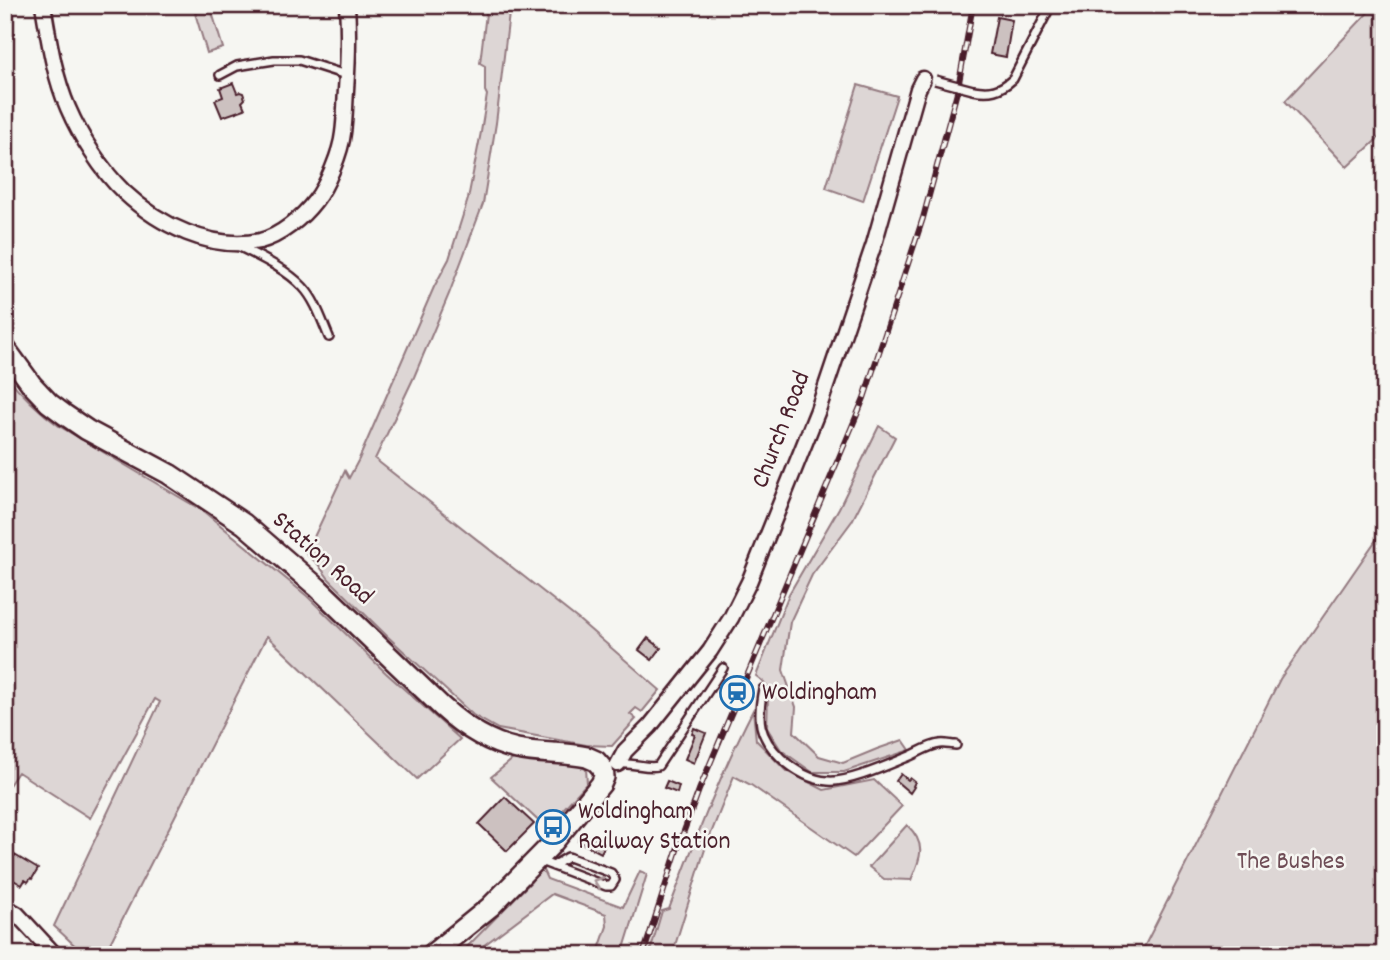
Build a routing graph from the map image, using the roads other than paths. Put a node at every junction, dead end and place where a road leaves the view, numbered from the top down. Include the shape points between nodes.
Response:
1 (43, 5) edge
2 (347, 5) edge
3 (1051, 5) edge
4 (220, 75) dead end
5 (347, 75) junction
6 (929, 80) joint
7 (234, 244) junction
8 (329, 337) dead end
9 (5, 348) edge
10 (723, 668) dead end
11 (763, 689) dead end
12 (956, 745) dead end
13 (610, 766) junction
14 (544, 863) junction
15 (5, 907) edge
16 (54, 955) edge
17 (431, 955) edge

1 - 7 street via 64,99 103,166 123,191 151,213 178,229
2 - 5 street
3 - 6 lane, bridge via 1005,86 985,92
4 - 5 lane via 237,66 299,60
5 - 7 street via 343,135 315,201 282,231 262,241
6 - 13 street, Church Road via 918,89 874,244 818,411 748,582 710,652 650,726
7 - 8 lane via 303,287
9 - 13 street, Station Road via 32,385 65,415 169,474 244,524 460,722 518,749 587,757
10 - 13 lane via 658,766
11 - 12 lane via 760,723 771,747 791,767 811,778 841,780 939,744
13 - 14 street via 601,784 551,845
14 -> 14 lane via 568,857 611,873 615,880 609,886
14 - 17 street
15 - 16 street

